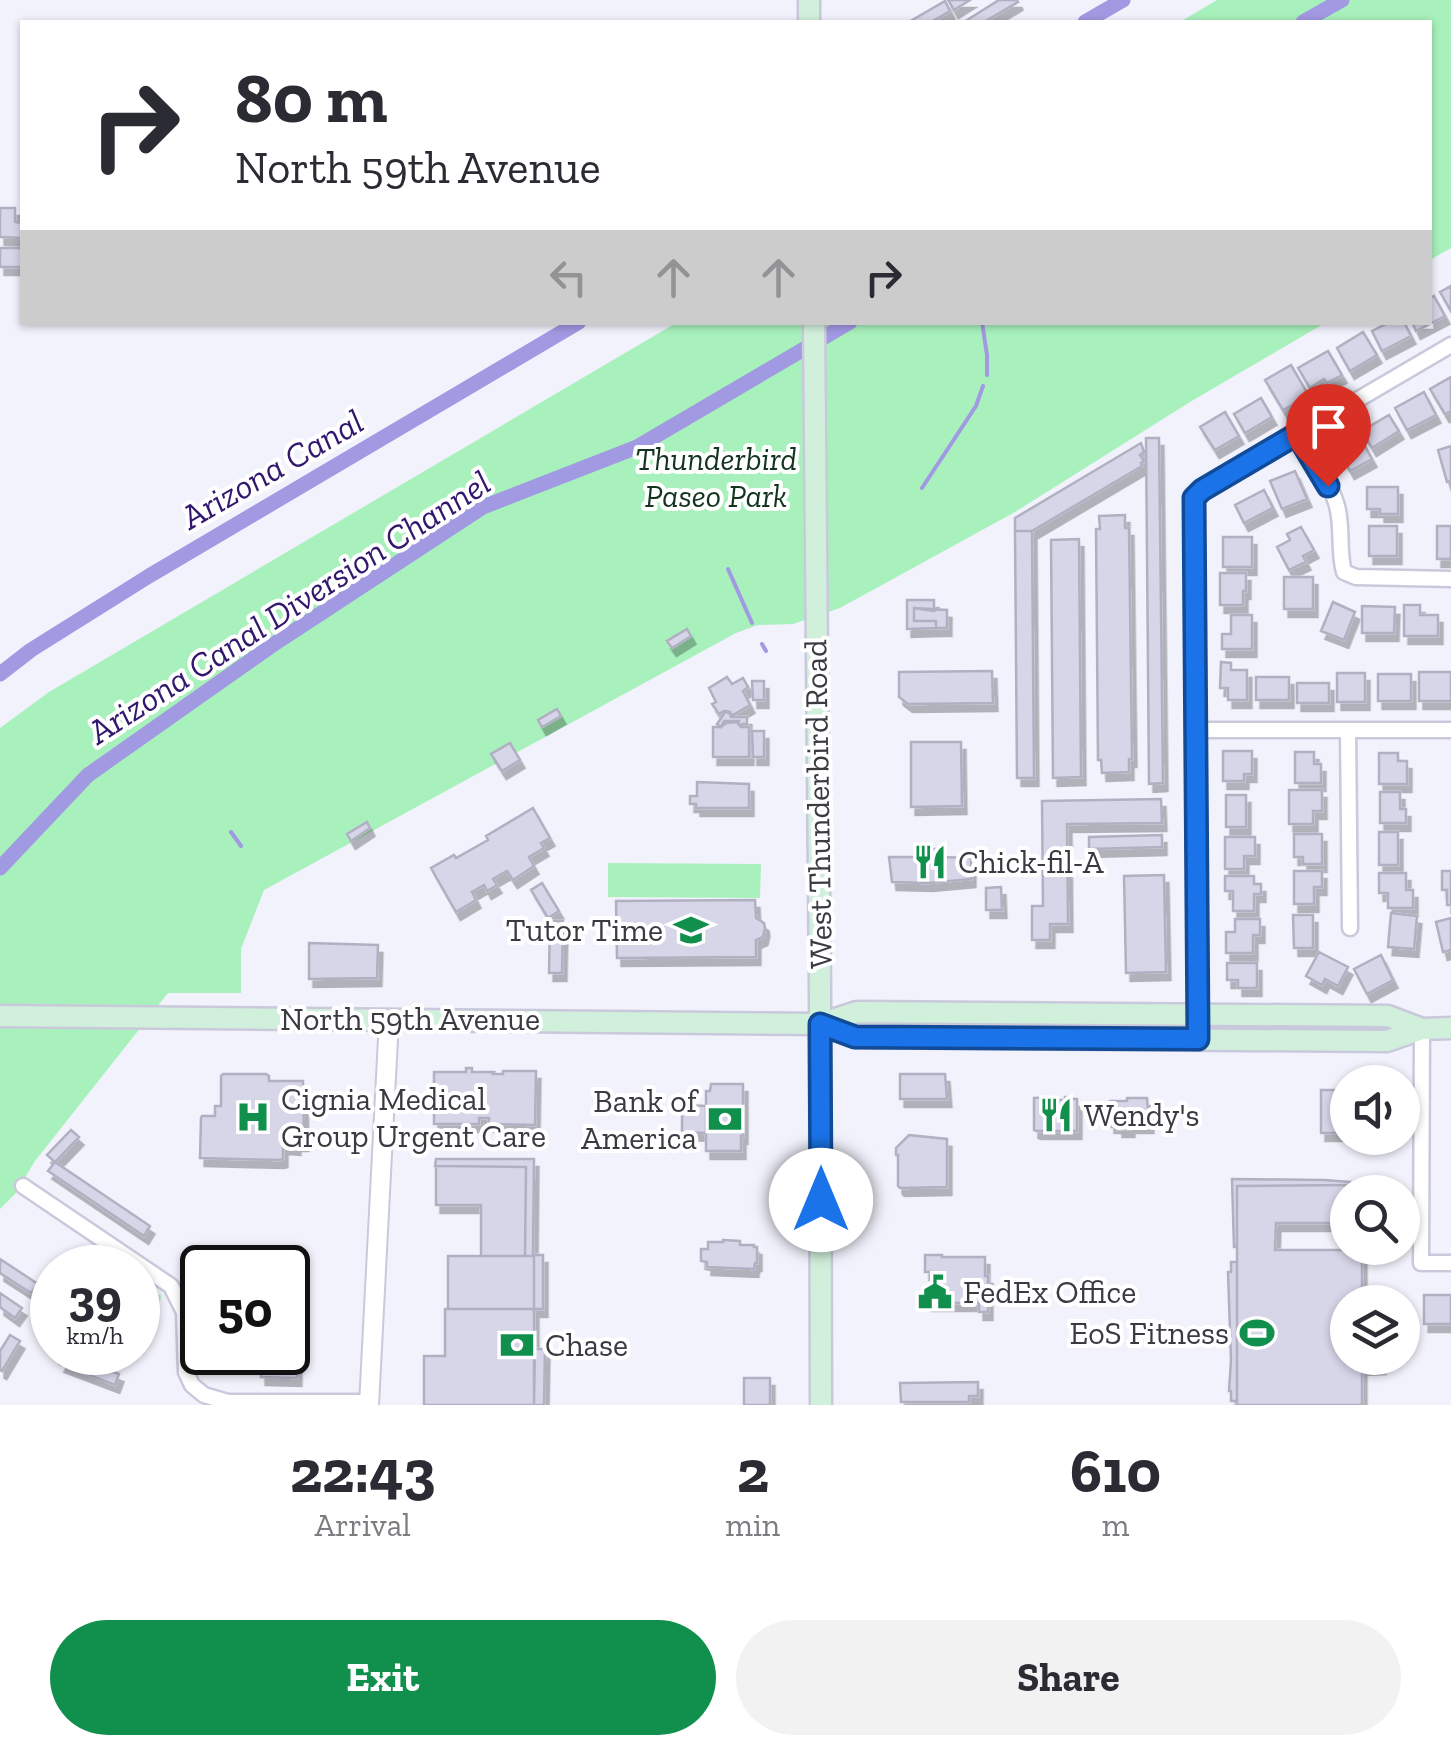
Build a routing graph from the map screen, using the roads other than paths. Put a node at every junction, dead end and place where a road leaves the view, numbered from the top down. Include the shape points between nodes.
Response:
1 (814, 325) edge
2 (1451, 345) edge
3 (1297, 434) junction
4 (1451, 579) edge
5 (1196, 730) junction
6 (1348, 730) junction
7 (1451, 730) edge
8 (1350, 928) dead end
9 (1066, 1014) junction
10 (1198, 1014) junction
11 (0, 1016) edge
12 (389, 1019) junction
13 (820, 1024) junction
14 (1451, 1028) edge
15 (1422, 1029) junction
16 (1003, 1038) junction
17 (1198, 1039) junction
18 (23, 1186) dead end
19 (1451, 1263) edge
20 (369, 1404) edge
21 (821, 1405) edge

1 - 13 main road, West Thunderbird Road
2 - 3 street
3 - 4 street via 1337,506 1344,572
3 - 5 street via 1194,498
5 - 6 street
5 - 10 street
6 - 7 street
6 - 8 street
9 - 10 main road, North 59th Avenue
9 - 13 main road, North 59th Avenue via 858,1012
9 - 16 main road via 1045,1023 1016,1023
10 - 15 main road, North 59th Avenue via 1388,1016
10 - 17 street
11 - 12 main road, North 59th Avenue
12 - 13 main road, North 59th Avenue
12 - 20 street
13 - 16 main road, North 59th Avenue via 855,1037
13 - 21 main road, West Thunderbird Road
14 - 15 main road, North 59th Avenue
15 - 17 main road, North 59th Avenue via 1387,1041
15 - 19 street via 1422,1263
16 - 17 main road, North 59th Avenue
18 - 20 street via 172,1286 184,1312 186,1372 204,1396

